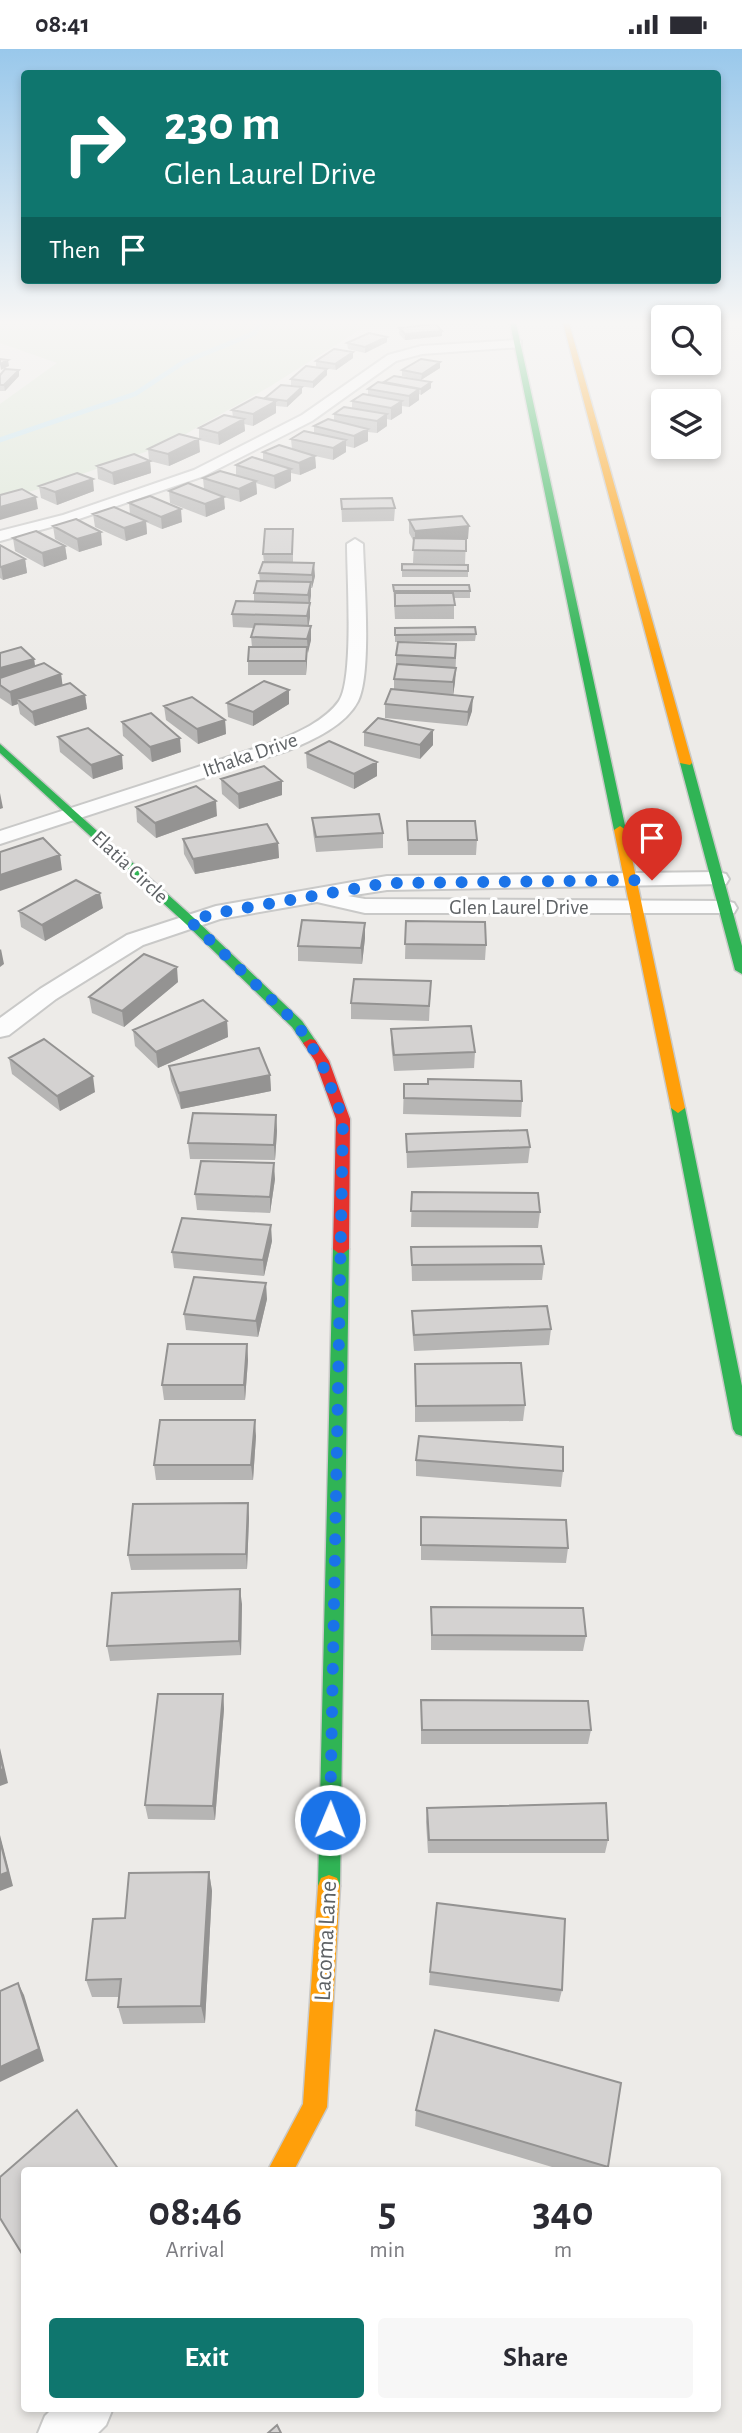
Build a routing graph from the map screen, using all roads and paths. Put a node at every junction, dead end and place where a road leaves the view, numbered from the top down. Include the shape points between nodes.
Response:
1 (278, 434) edge
2 (536, 434) edge
3 (596, 434) edge
4 (0, 536) edge
5 (355, 544) dead end
6 (0, 747) edge
7 (71, 814) junction
8 (0, 838) edge
9 (718, 879) junction
10 (630, 881) junction
11 (313, 897) junction
12 (636, 908) junction
13 (726, 908) junction
14 (190, 921) junction
15 (742, 970) edge
16 (0, 1030) edge
17 (742, 1429) edge
18 (283, 2167) edge
19 (85, 2412) edge
20 (62, 2433) edge

1 - 4 street via 198,473
2 - 10 main road
3 - 9 main road
5 - 7 street, Ithaka Drive via 355,671 351,699 344,706 301,739
6 - 7 main road, Elatia Circle
7 - 8 street, Elatia Circle
7 - 14 main road, Elatia Circle
9 - 10 street, Glen Laurel Drive
9 - 13 main road
10 - 11 street, Glen Laurel Drive via 387,883
10 - 12 main road
11 - 12 street, Glen Laurel Drive via 365,907
11 - 14 street, Glen Laurel Drive
12 - 13 street, Glen Laurel Drive
12 - 17 main road
13 - 15 main road
14 - 16 street, Glen Laurel Drive via 135,940
14 - 18 main road, Lacoma Lane via 297,1024 321,1061 343,1119 329,1913 315,2107
19 - 20 street

